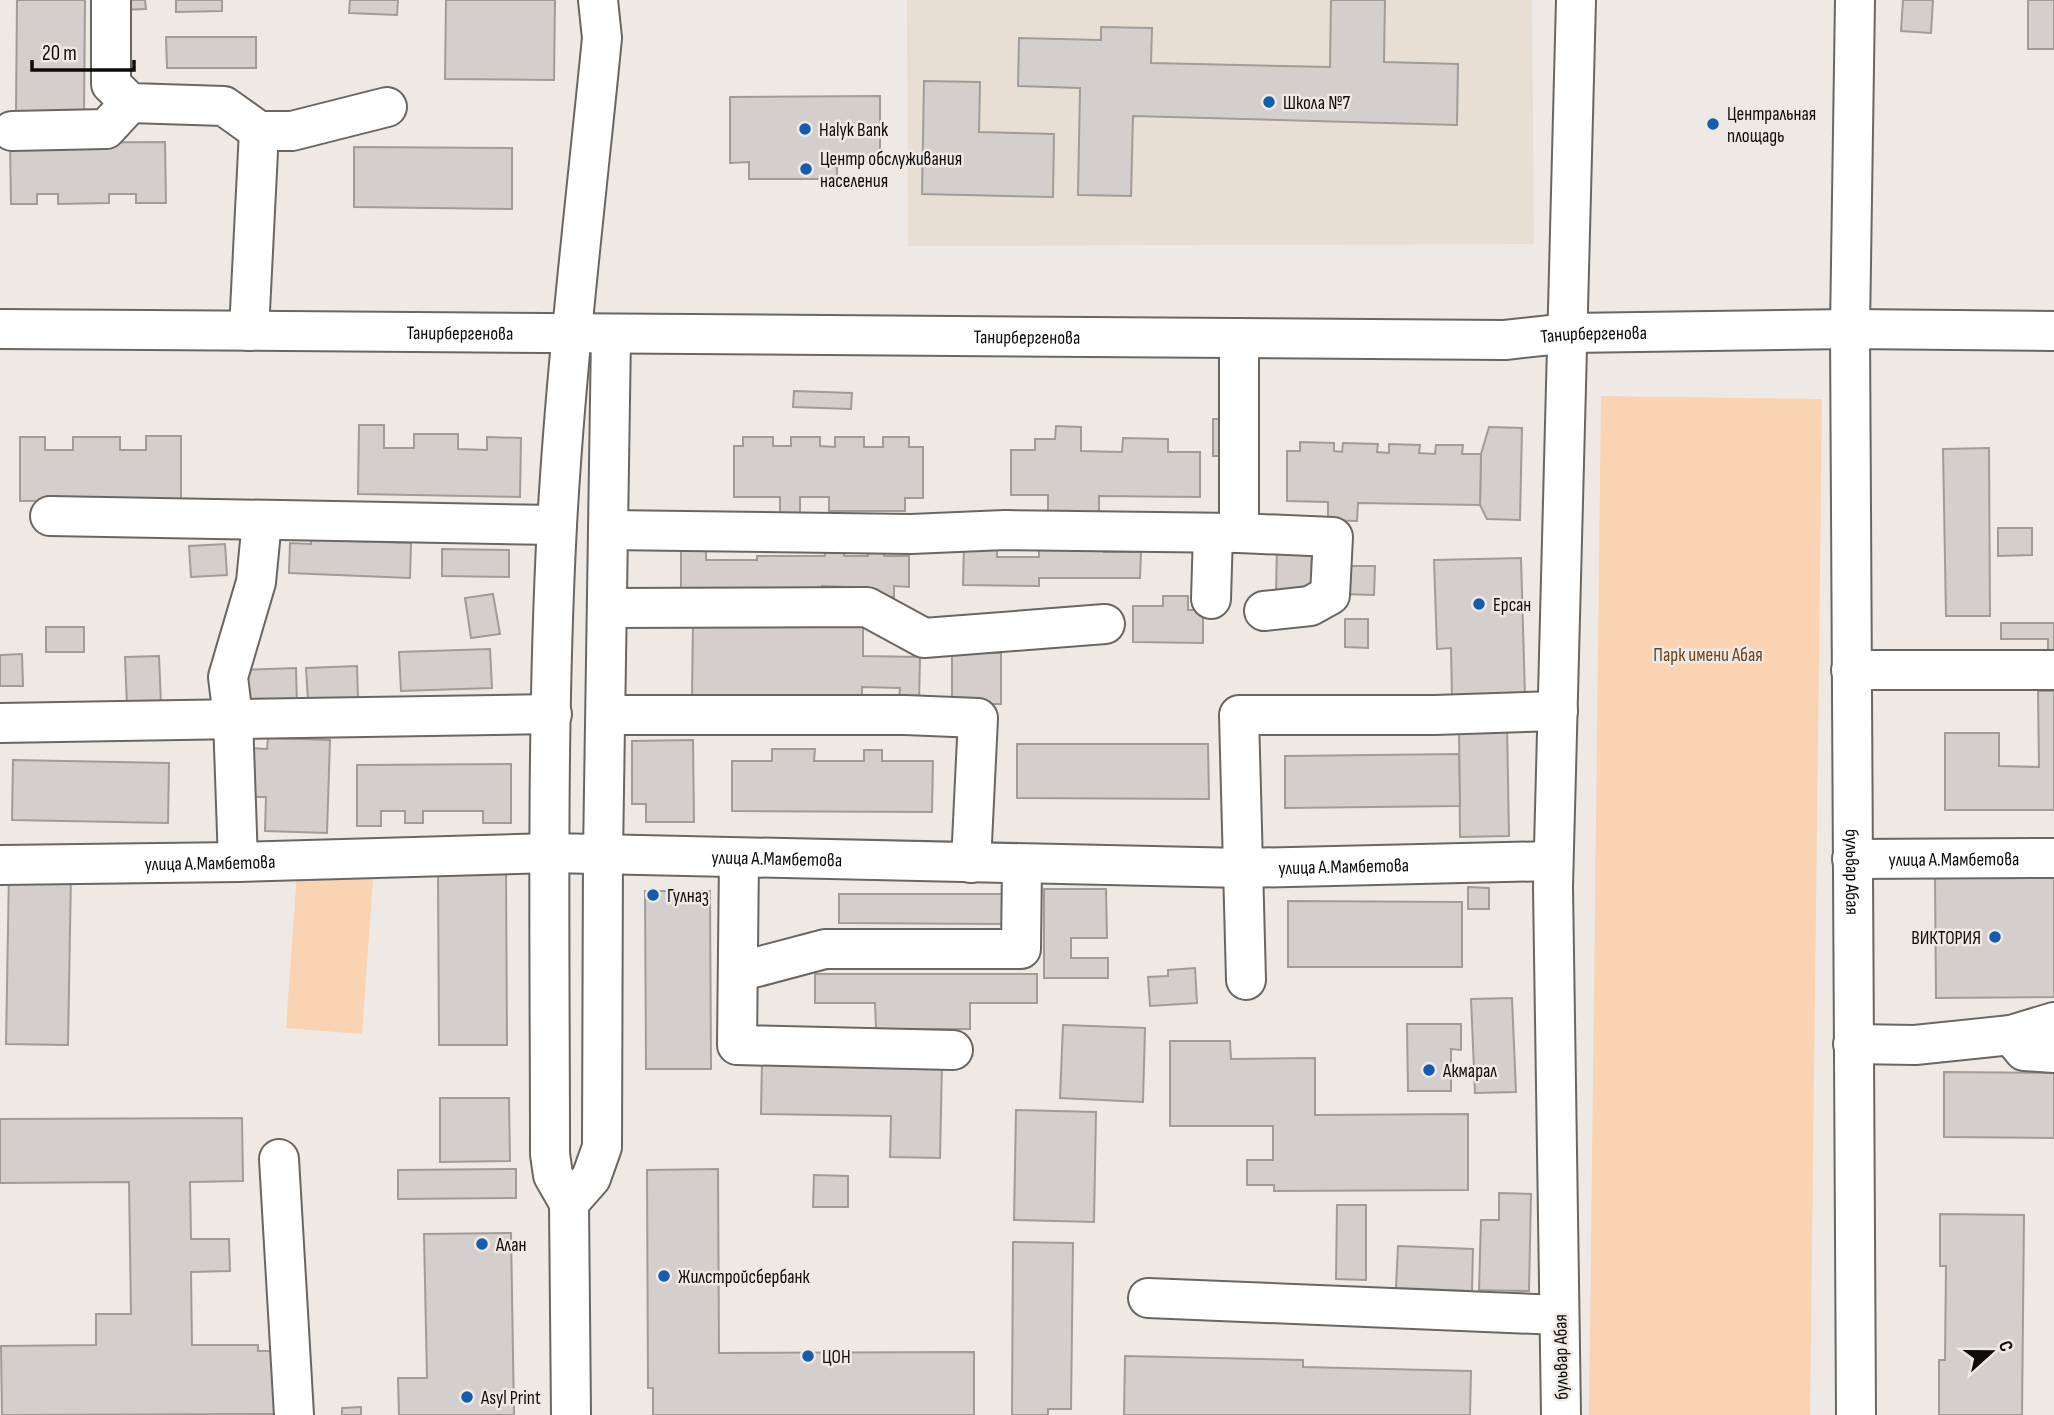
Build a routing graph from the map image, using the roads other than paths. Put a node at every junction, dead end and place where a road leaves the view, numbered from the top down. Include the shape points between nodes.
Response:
1 (111, 0) edge
2 (598, 0) edge
3 (1576, 0) edge
4 (1855, 0) edge
5 (130, 103) junction
6 (387, 107) dead end
7 (12, 131) dead end
8 (259, 131) junction
9 (0, 329) edge
10 (1850, 329) junction
11 (248, 331) junction
12 (2054, 331) edge
13 (1569, 333) junction
14 (573, 334) junction
15 (611, 335) junction
16 (1239, 338) junction
17 (50, 516) dead end
18 (262, 521) junction
19 (558, 525) junction
20 (608, 530) junction
21 (1226, 533) junction
22 (1211, 599) dead end
23 (609, 608) junction
24 (1264, 611) dead end
25 (1105, 624) dead end
26 (1851, 670) junction
27 (2054, 670) edge
28 (1558, 711) junction
29 (552, 714) junction
30 (606, 715) junction
31 (233, 718) junction
32 (0, 723) edge
33 (550, 853) junction
34 (603, 855) junction
35 (739, 858) junction
36 (2054, 858) edge
37 (1852, 859) junction
38 (1553, 861) junction
39 (238, 862) junction
40 (971, 863) junction
41 (1022, 864) junction
42 (0, 865) edge
43 (1243, 868) junction
44 (738, 972) junction
45 (1246, 980) dead end
46 (2054, 1022) edge
47 (2011, 1035) junction
48 (1853, 1044) junction
49 (953, 1050) dead end
50 (2054, 1053) edge
51 (279, 1159) dead end
52 (569, 1203) junction
53 (1148, 1298) dead end
54 (1559, 1315) junction
55 (293, 1415) edge
56 (572, 1415) edge
57 (1561, 1415) edge
58 (1856, 1415) edge

1 - 5 street via 111,84
2 - 14 street via 602,38
3 - 13 street, бульвар Абая
4 - 10 street, бульвар Абая
5 - 7 street via 106,129
5 - 8 street via 224,106
6 - 8 street via 292,131
8 - 11 street
9 - 11 street, Танирбергенова
10 - 12 street, Танирбергенова
10 - 13 street, Танирбергенова
10 - 26 street, бульвар Абая
11 - 14 street, Танирбергенова
13 - 16 street, Танирбергенова via 1505,340
13 - 28 street, бульвар Абая
14 - 15 street, Танирбергенова
14 - 19 street
15 - 16 street, Танирбергенова
15 - 20 street
16 - 21 street
17 - 18 street
18 - 19 street
18 - 31 street via 256,582 229,677
19 - 29 street
20 - 21 street
20 - 23 street
21 - 22 street
21 - 24 street via 1333,537 1330,595 1310,607
23 - 25 street via 867,607 924,638
23 - 30 street
26 - 27 street
26 - 37 street, бульвар Абая
28 - 38 street, бульвар Абая
28 - 43 street via 1239,715
29 - 31 street
29 - 33 street
30 - 34 street
30 - 40 street via 978,718
31 - 32 street
31 - 39 street
33 - 34 street, улица А.Мамбетова
33 - 39 street, улица А.Мамбетова
33 - 52 street via 550,1154 553,1175
34 - 35 street, улица А.Мамбетова
34 - 52 street via 602,1147 591,1178
35 - 40 street, улица А.Мамбетова
35 - 44 street
36 - 37 street, улица А.Мамбетова
37 - 48 street, бульвар Абая
38 - 43 street, улица А.Мамбетова
38 - 54 street, бульвар Абая
39 - 42 street, улица А.Мамбетова
40 - 41 street, улица А.Мамбетова
41 - 43 street, улица А.Мамбетова
41 - 44 street via 1021,949 825,949
43 - 45 street
44 - 49 street via 737,1045
46 - 47 street
47 - 48 street via 1915,1045
47 - 50 street via 2024,1051
48 - 58 street, бульвар Абая
51 - 55 street
52 - 56 street
53 - 54 street
54 - 57 street, бульвар Абая

